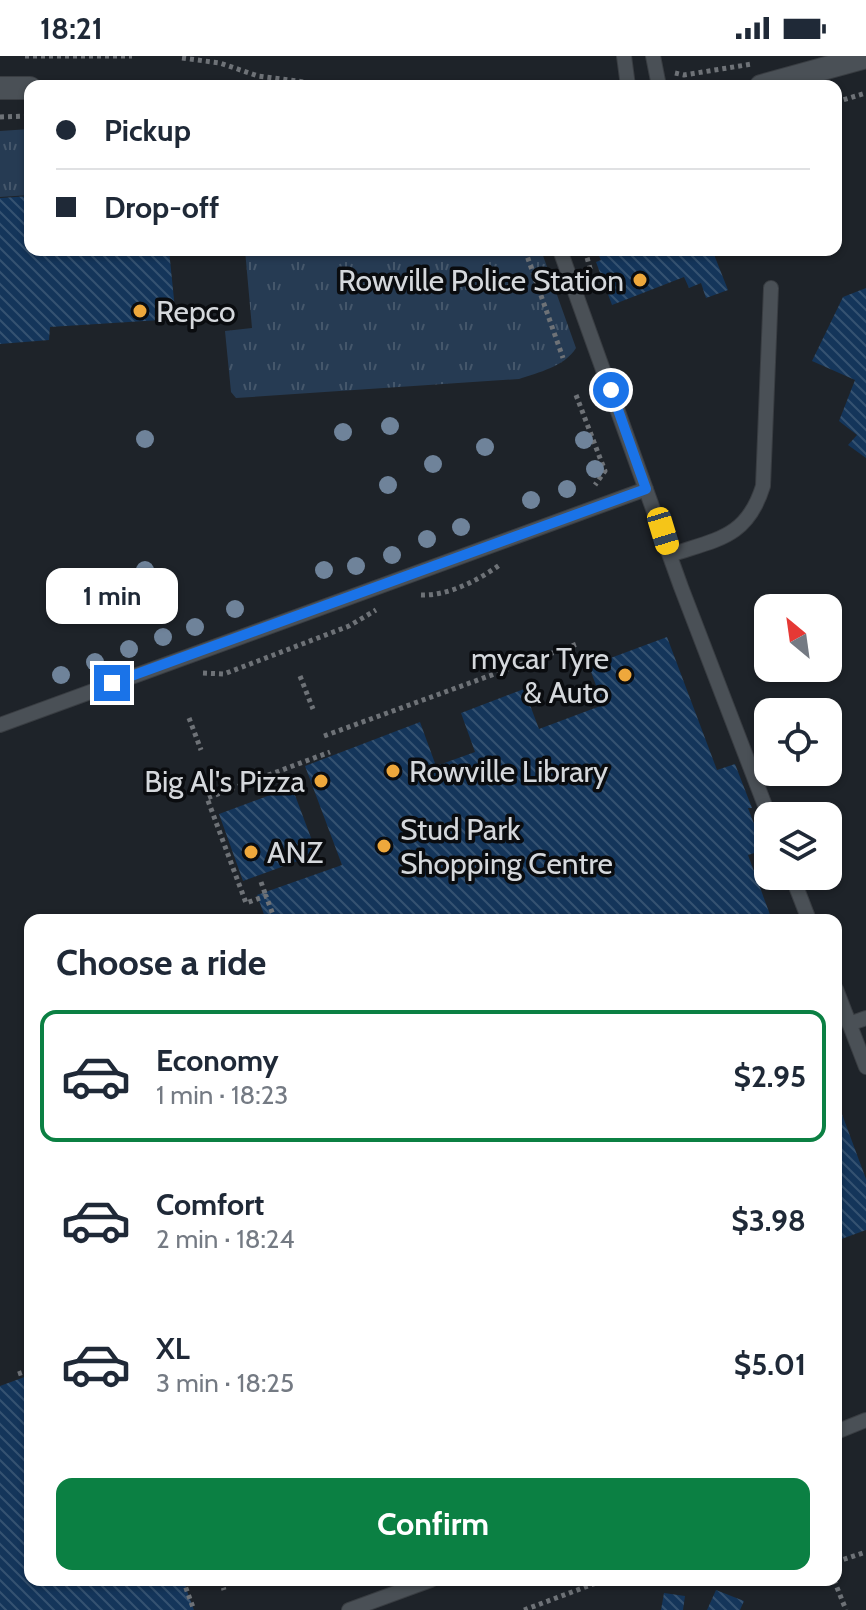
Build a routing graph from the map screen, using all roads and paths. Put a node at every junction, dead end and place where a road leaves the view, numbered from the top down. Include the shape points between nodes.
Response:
1 (25, 56) edge
2 (132, 56) edge
3 (624, 56) edge
4 (653, 56) edge
5 (866, 57) edge
6 (182, 58) dead end
7 (760, 62) dead end
8 (684, 75) dead end
9 (289, 80) edge
10 (627, 80) edge
11 (658, 80) edge
12 (783, 80) edge
13 (0, 88) edge
14 (24, 88) edge
15 (866, 93) edge
16 (842, 100) edge
17 (24, 116) edge
18 (0, 117) edge
19 (527, 256) edge
20 (562, 256) edge
21 (771, 288) dead end
22 (563, 358) dead end
23 (576, 395) dead end
24 (583, 489) dead end
25 (646, 489) junction
26 (670, 555) junction
27 (506, 561) dead end
28 (421, 595) dead end
29 (388, 606) dead end
30 (577, 644) dead end
31 (300, 676) dead end
32 (190, 677) dead end
33 (313, 709) dead end
34 (189, 718) dead end
35 (4, 722) edge
36 (324, 736) dead end
37 (201, 750) dead end
38 (330, 752) dead end
39 (764, 802) edge
40 (261, 882) dead end
41 (797, 890) edge
42 (266, 896) junction
43 (273, 914) edge
44 (807, 914) edge
45 (842, 1005) edge
46 (866, 1018) edge
47 (849, 1024) junction
48 (866, 1067) edge
49 (24, 1372) edge
50 (18, 1374) dead end
51 (866, 1420) edge
52 (842, 1430) edge
53 (866, 1552) edge
54 (842, 1560) edge
55 (185, 1586) edge
56 (223, 1586) edge
57 (415, 1586) edge
58 (588, 1586) edge
59 (836, 1586) edge
60 (224, 1590) dead end
61 (194, 1610) edge
62 (349, 1610) edge
63 (524, 1610) edge
64 (846, 1610) edge

1 - 2 path
3 - 10 lane
4 - 11 lane
5 - 12 street
6 - 9 path
7 - 8 path
13 - 14 street
15 - 16 path
17 - 18 path
19 - 22 path
20 - 25 lane
21 - 26 lane via 763,486 757,508 743,526
23 - 24 path via 605,471 598,484
25 - 26 lane
25 - 35 lane
26 - 39 lane
27 - 28 path via 485,576
29 - 32 path via 224,674
30 - 36 path
31 - 33 path
34 - 37 path
38 - 42 path via 207,798 246,903
40 - 42 path
41 - 44 lane
42 - 43 path
45 - 47 lane
46 - 47 lane
47 - 48 lane
49 - 50 path
51 - 52 lane
53 - 54 path
55 - 61 path
56 - 60 path
57 - 62 lane
58 - 63 path
59 - 64 path

